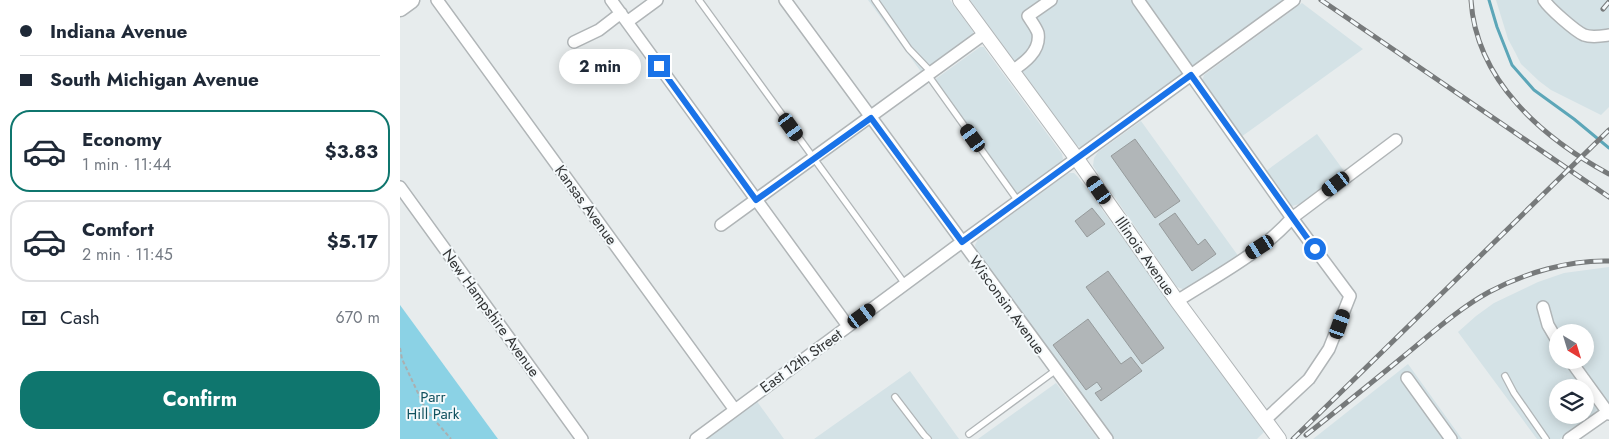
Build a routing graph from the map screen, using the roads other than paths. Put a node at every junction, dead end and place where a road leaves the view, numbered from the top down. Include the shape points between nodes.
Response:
1 (412, 0) edge
2 (437, 0) edge
3 (611, 0) edge
4 (657, 0) edge
5 (699, 0) edge
6 (785, 0) edge
7 (875, 0) edge
8 (960, 0) edge
9 (1051, 0) edge
10 (1138, 0) edge
11 (1294, 0) edge
12 (1544, 0) edge
13 (400, 8) edge
14 (624, 18) junction
15 (984, 34) junction
16 (1609, 35) edge
17 (574, 42) dead end
18 (1012, 72) junction
19 (930, 74) junction
20 (1191, 75) junction
21 (871, 118) junction
22 (1396, 140) dead end
23 (814, 158) junction
24 (1077, 159) junction
25 (400, 187) edge
26 (756, 200) junction
27 (1018, 201) junction
28 (1292, 218) junction
29 (721, 225) dead end
30 (962, 242) junction
31 (905, 284) junction
32 (1177, 301) junction
33 (1543, 307) dead end
34 (848, 326) junction
35 (1549, 327) edge
36 (1577, 369) edge
37 (1056, 370) junction
38 (1505, 376) dead end
39 (1407, 378) dead end
40 (895, 397) dead end
41 (735, 410) junction
42 (1608, 412) edge
43 (1264, 420) junction
44 (969, 434) dead end
45 (582, 439) edge
46 (696, 439) edge
47 (928, 439) edge
48 (1107, 439) edge
49 (1279, 439) edge
50 (1451, 439) edge
51 (1546, 439) edge
52 (1569, 439) edge

1 - 13 main road
2 - 41 street, Kansas Avenue
3 - 14 street
4 - 14 street
5 - 23 lane
6 - 21 street, Wisconsin Avenue
7 - 19 lane
8 - 15 street, Illinois Avenue
9 - 18 street via 1028,16 1038,33 1036,48
10 - 20 street
11 - 20 street, East 12th Street
12 - 16 street via 1585,35
14 - 17 street
14 - 26 street
15 - 18 street, Illinois Avenue
15 - 19 street
18 - 24 street, Illinois Avenue
19 - 21 street
19 - 27 lane
20 - 24 street, East 12th Street
20 - 28 street
21 - 23 street
21 - 30 street, Wisconsin Avenue
22 - 28 street
23 - 26 street
23 - 31 lane
24 - 27 street, East 12th Street
24 - 32 street, Illinois Avenue
25 - 45 street, New Hampshire Avenue
26 - 29 street
26 - 34 street
27 - 30 street, East 12th Street
28 - 32 street via 1260,247
28 - 43 street via 1350,296 1329,349 1309,379
30 - 31 street, East 12th Street
30 - 37 street, Wisconsin Avenue
31 - 34 street, East 12th Street
32 - 43 street, Illinois Avenue
33 - 35 street
34 - 41 street, East 12th Street
36 - 42 street
37 - 44 lane
37 - 48 street, Wisconsin Avenue
38 - 51 lane
39 - 50 street
40 - 47 lane
41 - 46 street, East 12th Street
42 - 52 street
43 - 49 street, Illinois Avenue

